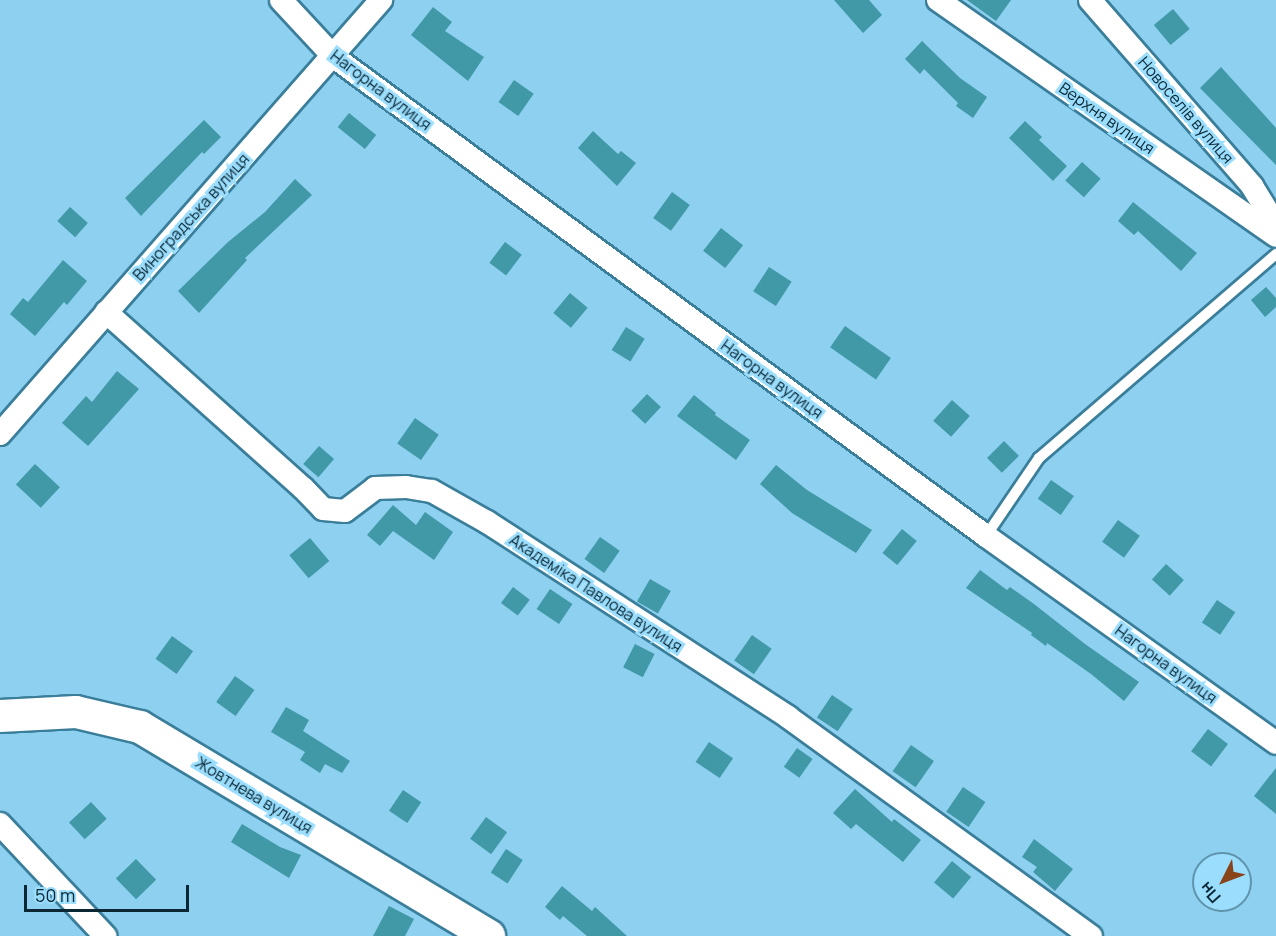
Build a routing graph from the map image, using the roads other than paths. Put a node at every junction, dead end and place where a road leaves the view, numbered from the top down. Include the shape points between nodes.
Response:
1 (281, 0) edge
2 (381, 0) edge
3 (938, 0) edge
4 (1090, 0) edge
5 (334, 57) junction
6 (1276, 225) edge
7 (1276, 236) edge
8 (1276, 254) edge
9 (106, 312) junction
10 (0, 434) edge
11 (986, 536) junction
12 (0, 716) edge
13 (1276, 743) edge
14 (0, 824) edge
15 (105, 936) edge
16 (489, 936) edge
17 (1091, 936) edge

1 - 5 street, Нагорна вулиця
2 - 5 street, Виноградська вулиця
3 - 7 street, Верхня вулиця
4 - 6 street, Новоселів вулиця via 1252,186
5 - 9 street, Виноградська вулиця
5 - 11 street, Нагорна вулиця
8 - 11 lane via 1039,458
9 - 10 street, Виноградська вулиця
9 - 17 street, Академіка Павлова вулиця via 323,509 345,511 375,488 432,491 487,522 788,717
11 - 13 street, Нагорна вулиця
12 - 16 main road, Жовтнева вулиця via 76,712 140,727
14 - 15 street

